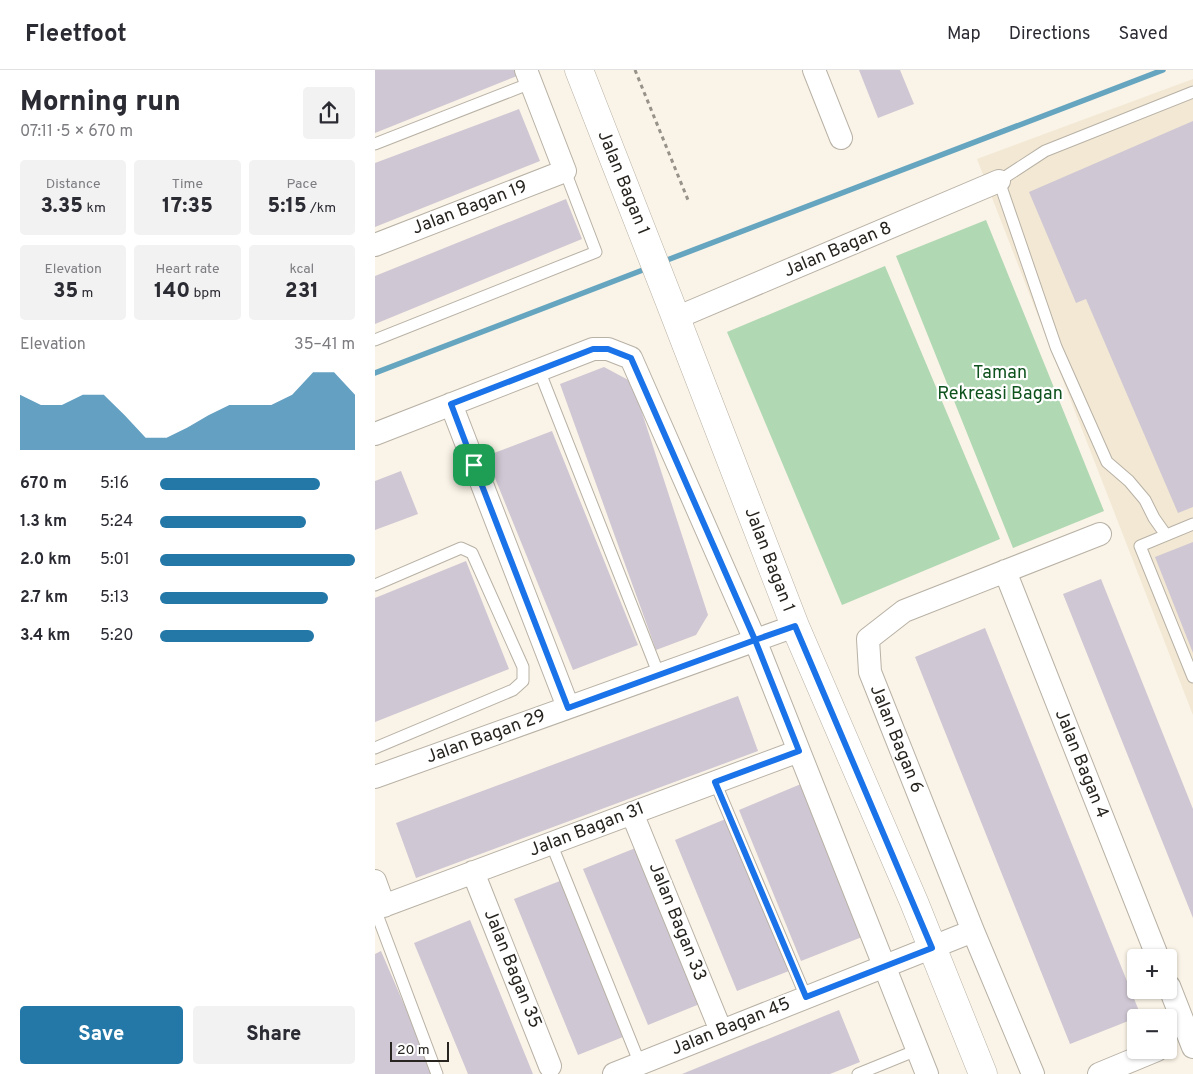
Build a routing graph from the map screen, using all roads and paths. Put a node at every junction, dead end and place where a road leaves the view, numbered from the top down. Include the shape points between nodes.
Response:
1 (579, 70) edge
2 (635, 70) edge
3 (814, 70) edge
4 (529, 77) edge
5 (1193, 92) edge
6 (841, 138) dead end
7 (375, 144) edge
8 (565, 171) junction
9 (999, 181) junction
10 (688, 200) dead end
11 (375, 245) edge
12 (673, 309) junction
13 (375, 340) edge
14 (539, 370) junction
15 (451, 404) junction
16 (375, 434) edge
17 (1193, 524) edge
18 (1100, 534) dead end
19 (1166, 535) junction
20 (1005, 571) junction
21 (375, 585) edge
22 (795, 626) junction
23 (755, 640) junction
24 (659, 675) junction
25 (1193, 677) edge
26 (568, 708) junction
27 (375, 748) edge
28 (799, 751) junction
29 (375, 777) edge
30 (715, 782) junction
31 (632, 813) junction
32 (551, 843) junction
33 (473, 872) junction
34 (375, 881) edge
35 (378, 908) edge
36 (973, 931) junction
37 (932, 948) junction
38 (1154, 949) edge
39 (884, 966) junction
40 (806, 997) junction
41 (1172, 999) edge
42 (721, 1031) junction
43 (1184, 1043) edge
44 (917, 1050) junction
45 (1135, 1059) edge
46 (640, 1064) junction
47 (550, 1066) dead end
48 (437, 1074) edge
49 (616, 1074) edge
50 (858, 1074) edge
51 (927, 1074) edge
52 (983, 1074) edge
53 (1033, 1074) edge
54 (1099, 1074) edge

1 - 12 street, Jalan Bagan 1
2 - 10 path
3 - 6 street
4 - 7 lane
4 - 8 street
5 - 9 lane via 1045,151
8 - 11 street, Jalan Bagan 19
8 - 13 lane via 596,252
9 - 12 street, Jalan Bagan 8
9 - 19 lane via 1055,347 1107,462 1145,500
12 - 22 street, Jalan Bagan 1
14 - 15 street
14 - 23 street via 593,349 608,349 631,358
14 - 24 lane
15 - 16 street
15 - 26 street
17 - 19 lane
18 - 20 street, Jalan Bagan 6
19 - 25 lane via 1140,546
20 - 36 street, Jalan Bagan 6 via 904,611 868,639 870,672
20 - 38 street, Jalan Bagan 4
21 - 27 lane via 461,548 472,553 523,667 523,681 513,690
22 - 23 street, Jalan Bagan 29
22 - 37 street, Jalan Bagan 1
23 - 24 street, Jalan Bagan 29
23 - 28 street
24 - 26 street, Jalan Bagan 29
26 - 29 street, Jalan Bagan 29
28 - 30 street, Jalan Bagan 31
28 - 39 street
30 - 31 street, Jalan Bagan 31
30 - 40 lane
31 - 32 street, Jalan Bagan 31
31 - 42 street, Jalan Bagan 33
32 - 33 street, Jalan Bagan 31
32 - 46 lane
33 - 35 street, Jalan Bagan 31
33 - 47 street, Jalan Bagan 35
34 - 35 street
35 - 48 lane
36 - 37 street, Jalan Bagan 45
36 - 53 street, Jalan Bagan 6
37 - 39 street, Jalan Bagan 45
37 - 52 street, Jalan Bagan 1
39 - 40 street, Jalan Bagan 45
39 - 44 street
40 - 42 street, Jalan Bagan 45
41 - 43 street
42 - 46 street, Jalan Bagan 45
44 - 50 lane
44 - 51 street
45 - 54 street
46 - 49 street, Jalan Bagan 45

